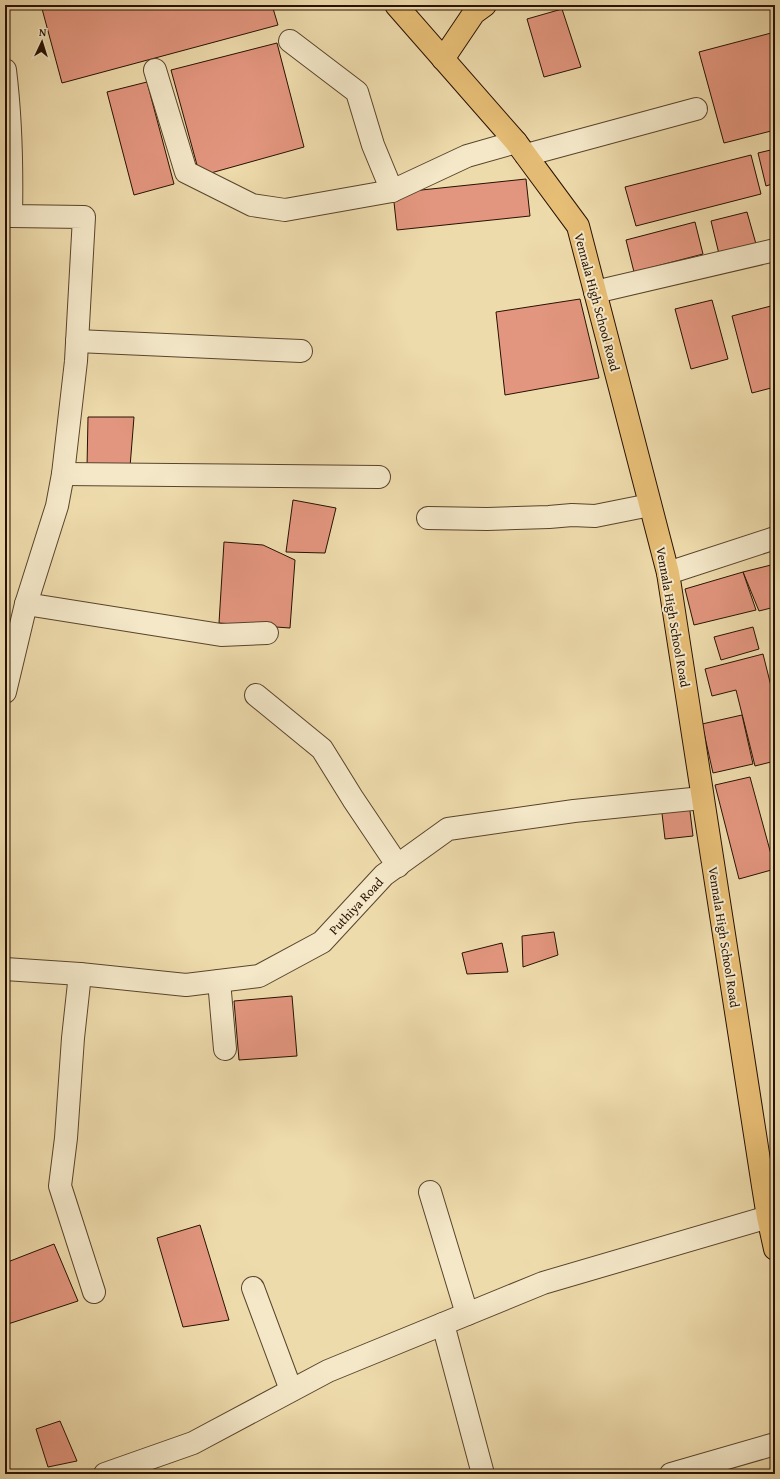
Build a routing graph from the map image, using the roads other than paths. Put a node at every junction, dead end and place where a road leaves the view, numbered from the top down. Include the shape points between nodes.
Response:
1 (396, 5) edge
2 (485, 5) edge
3 (290, 41) dead end
4 (443, 59) junction
5 (5, 70) edge
6 (155, 70) dead end
7 (696, 109) dead end
8 (521, 148) junction
9 (8, 176) edge
10 (392, 191) junction
11 (775, 250) edge
12 (595, 292) junction
13 (77, 341) junction
14 (301, 351) dead end
15 (63, 474) junction
16 (379, 477) dead end
17 (650, 505) junction
18 (428, 518) dead end
19 (775, 538) edge
20 (668, 573) junction
21 (26, 604) junction
22 (267, 633) dead end
23 (5, 692) edge
24 (256, 695) dead end
25 (702, 798) junction
26 (398, 866) junction
27 (5, 969) edge
28 (80, 974) junction
29 (219, 981) junction
30 (225, 1049) dead end
31 (769, 1186) edge
32 (430, 1192) dead end
33 (768, 1217) junction
34 (775, 1249) edge
35 (253, 1288) dead end
36 (94, 1292) dead end
37 (467, 1314) junction
38 (443, 1324) junction
39 (291, 1390) junction
40 (775, 1444) edge
41 (105, 1474) edge
42 (483, 1474) edge
43 (671, 1474) edge

1 - 4 main road, Vennala High School Road
2 - 4 main road via 474,13
3 - 10 street via 357,92
4 - 8 main road, Vennala High School Road
5 - 9 street via 10,112
6 - 10 street via 186,172 252,205 285,210
7 - 8 street
8 - 10 street via 467,156
8 - 12 main road, Vennala High School Road via 578,226
9 - 13 street via 10,216 84,218
11 - 12 street
12 - 17 main road, Vennala High School Road
13 - 14 street
13 - 15 street
15 - 16 street
15 - 21 street via 57,506
17 - 18 street via 595,516
17 - 20 main road, Vennala High School Road
19 - 20 street
20 - 25 main road, Vennala High School Road
21 - 22 street via 221,635
21 - 23 street
24 - 26 street via 322,749
25 - 26 street, Puthiya Road via 574,811 448,829
25 - 31 main road, Vennala High School Road
26 - 29 street, Puthiya Road via 384,875 322,942 259,976
27 - 28 street, Puthiya Road
28 - 29 street, Puthiya Road via 186,985
28 - 36 street via 60,1186
29 - 30 street
31 - 33 main road, Vennala High School Road
32 - 37 street
33 - 34 main road, Vennala High School Road
33 - 37 street via 543,1283
35 - 39 street
37 - 38 street
38 - 39 street via 328,1371
38 - 42 street
39 - 41 street via 193,1443
40 - 43 street

